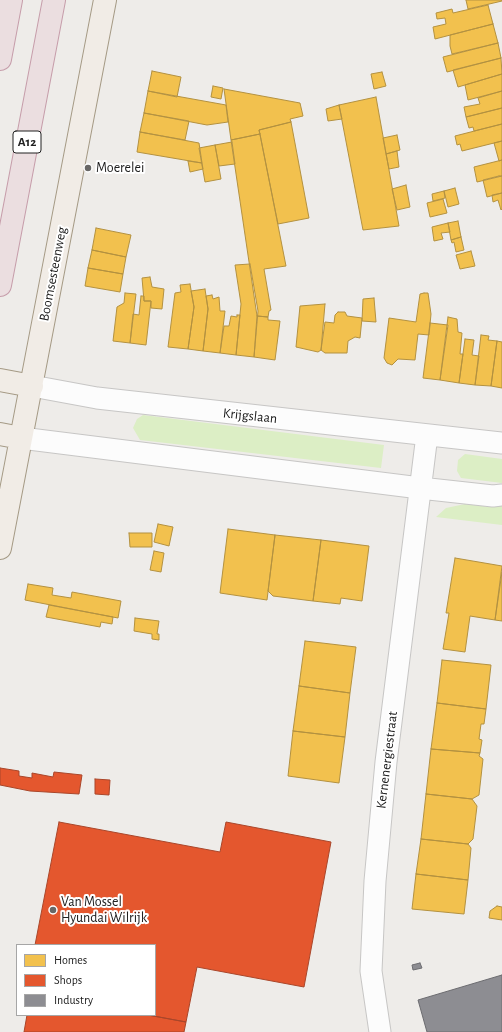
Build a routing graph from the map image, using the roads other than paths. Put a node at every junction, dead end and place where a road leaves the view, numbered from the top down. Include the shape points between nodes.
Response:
1 (11, 0) edge
2 (54, 0) edge
3 (105, 0) edge
4 (0, 59) edge
5 (0, 285) edge
6 (0, 380) edge
7 (32, 386) junction
8 (0, 434) edge
9 (427, 434) junction
10 (21, 438) junction
11 (502, 443) edge
12 (420, 488) junction
13 (502, 495) edge
14 (0, 548) edge
15 (380, 1032) edge

1 - 4 highway
2 - 5 highway, A12
3 - 7 main road, Boomsesteenweg
6 - 7 main road, Krijgslaan
7 - 9 street, Krijgslaan via 79,396
7 - 10 main road, Boomsesteenweg
8 - 10 main road
9 - 11 street, Krijgslaan
9 - 12 street, Kernenergiestraat
10 - 12 street
10 - 14 main road, Boomsesteenweg
12 - 13 street
12 - 15 street, Kernenergiestraat via 386,762 375,881 371,971

